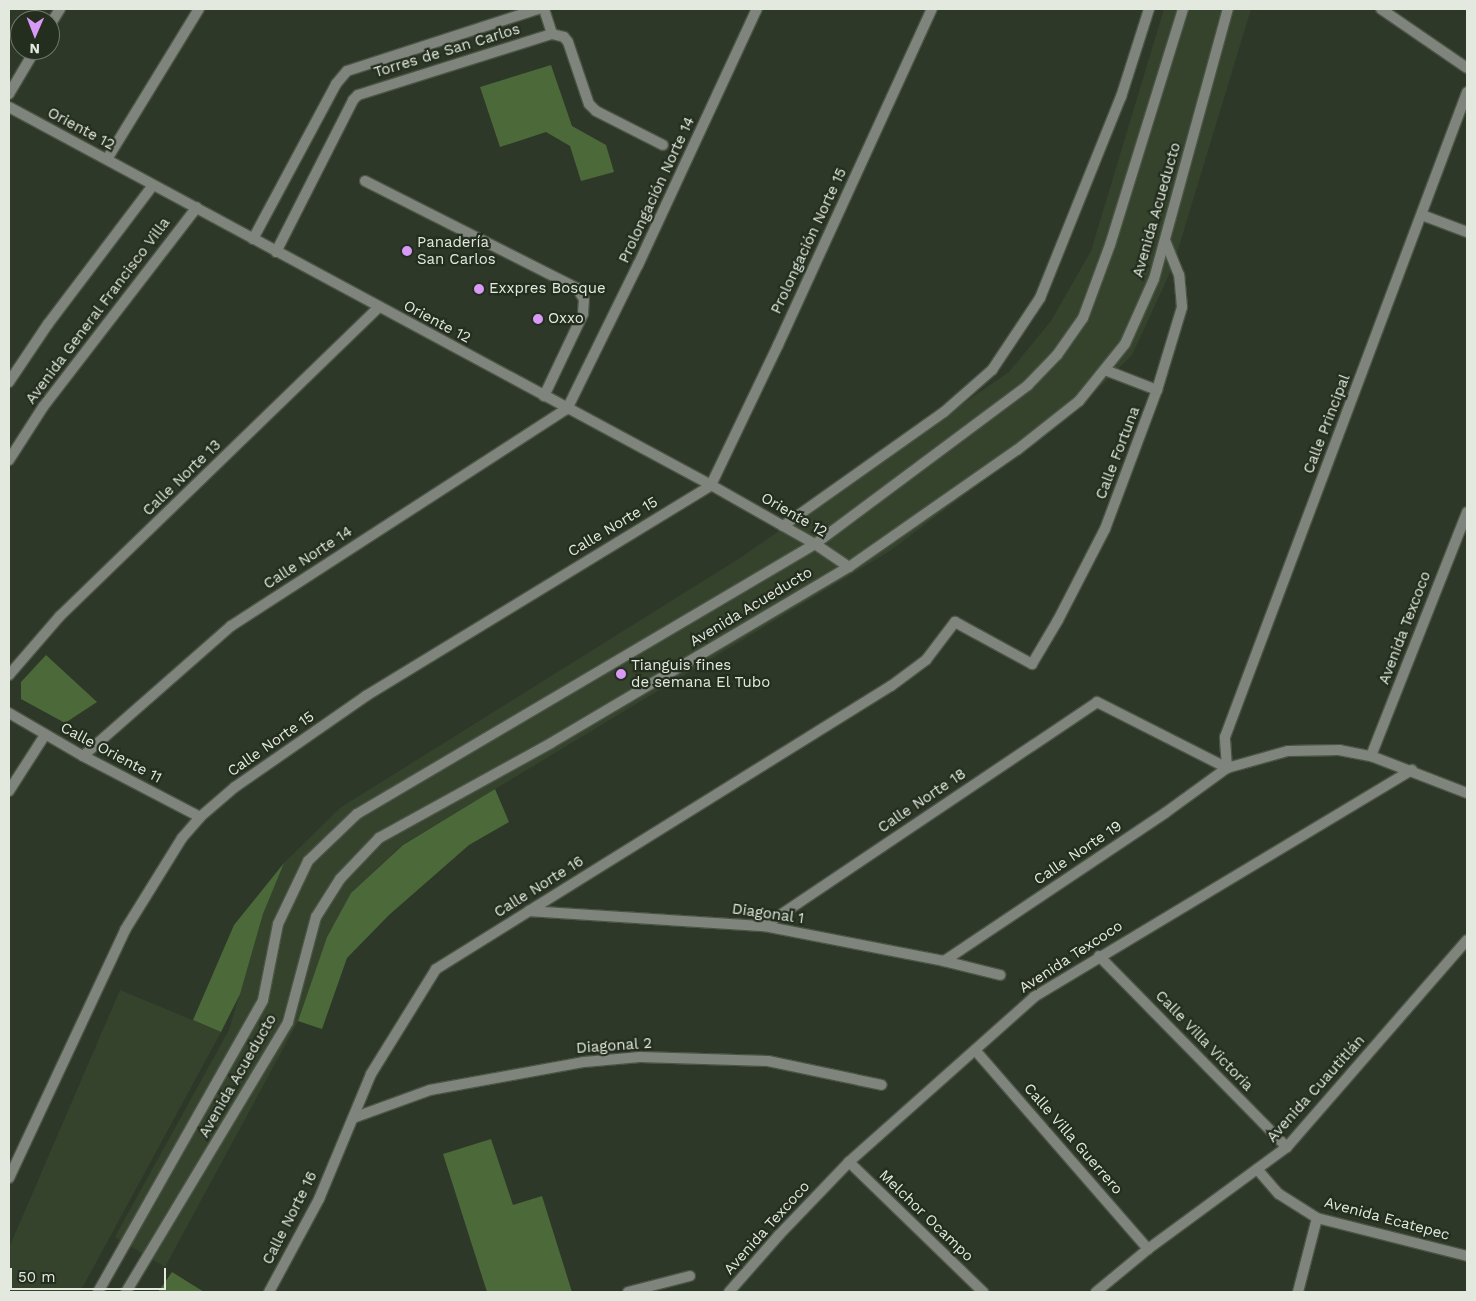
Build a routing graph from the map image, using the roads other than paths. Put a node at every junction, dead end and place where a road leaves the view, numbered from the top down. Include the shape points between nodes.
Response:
1 (199, 9) edge
2 (538, 9) edge
3 (544, 9) edge
4 (757, 9) edge
5 (932, 9) edge
6 (1149, 9) edge
7 (1183, 9) edge
8 (1228, 9) edge
9 (1381, 9) edge
10 (552, 34) junction
11 (29, 60) edge
12 (1467, 68) edge
13 (1467, 92) edge
14 (9, 94) edge
15 (9, 107) edge
16 (663, 145) dead end
17 (107, 160) junction
18 (365, 181) dead end
19 (153, 185) junction
20 (197, 207) junction
21 (1422, 215) junction
22 (1467, 232) edge
23 (253, 239) junction
24 (1166, 241) junction
25 (276, 252) junction
26 (379, 307) junction
27 (1105, 370) junction
28 (9, 382) edge
29 (1157, 390) junction
30 (544, 396) junction
31 (567, 409) junction
32 (9, 460) edge
33 (711, 485) junction
34 (1467, 512) edge
35 (782, 526) junction
36 (815, 544) junction
37 (849, 567) junction
38 (955, 622) joint
39 (9, 675) edge
40 (9, 713) edge
41 (46, 735) junction
42 (83, 756) junction
43 (1372, 756) junction
44 (1227, 768) junction
45 (1412, 770) junction
46 (9, 791) edge
47 (1467, 793) edge
48 (200, 817) junction
49 (529, 911) junction
50 (764, 926) junction
51 (1467, 940) edge
52 (1099, 956) junction
53 (944, 961) junction
54 (1000, 975) dead end
55 (974, 1050) junction
56 (882, 1085) dead end
57 (353, 1118) junction
58 (1287, 1147) junction
59 (849, 1162) junction
60 (1257, 1169) junction
61 (9, 1178) edge
62 (1317, 1218) junction
63 (1148, 1249) junction
64 (1467, 1256) edge
65 (690, 1276) dead end
66 (734, 1290) edge
67 (98, 1292) edge
68 (126, 1292) edge
69 (269, 1292) edge
70 (628, 1292) edge
71 (983, 1292) edge
72 (1096, 1292) edge
73 (1298, 1292) edge

1 - 17 street
2 - 23 street, Torres de San Carlos via 347,71 336,84
3 - 10 street
4 - 31 street, Prolongación Norte 14
5 - 33 street, Prolongación Norte 15
6 - 35 street via 1121,97 1040,298 992,370 944,412
7 - 36 street, Avenida Acueducto via 1110,245 1083,318 1057,355 1028,385
8 - 24 street, Avenida Acueducto
9 - 12 street
10 - 16 street via 564,37 568,42 586,96 596,111
10 - 25 street, Torres de San Carlos via 358,95
11 - 14 street
13 - 21 street, Calle Principal
15 - 17 street, Oriente 12
17 - 19 street, Oriente 12
18 - 30 street via 577,288 584,299 583,314
19 - 20 street, Oriente 12
19 - 28 street, Avenida General Francisco Villa via 48,324
20 - 23 street, Oriente 12
20 - 32 street, Avenida General Francisco Villa via 43,407
21 - 22 street
21 - 44 street, Calle Principal via 1225,737
23 - 25 street, Oriente 12
24 - 27 street, Avenida Acueducto via 1154,279 1125,344
24 - 29 street, Calle Fortuna via 1179,275 1182,307
25 - 26 street, Oriente 12
26 - 30 street, Oriente 12
26 - 39 street, Calle Norte 13 via 60,616
27 - 29 street
27 - 37 street, Avenida Acueducto via 1079,401 1017,450
29 - 38 street, Calle Fortuna via 1105,529 1032,664
30 - 31 street, Oriente 12
31 - 33 street, Oriente 12
31 - 42 street, Calle Norte 14 via 231,626
33 - 35 street, Oriente 12
33 - 48 street, Calle Norte 15 via 366,696 235,787
34 - 43 street, Avenida Texcoco
35 - 36 street, Oriente 12
36 - 37 street, Oriente 12
36 - 67 street, Avenida Acueducto via 357,814 308,861 278,924 263,1000
37 - 68 street, Avenida Acueducto via 551,742 379,838 340,879 316,917 288,1022
38 - 49 street, Calle Norte 16 via 926,660 891,686
40 - 41 street, Calle Oriente 11
41 - 42 street, Calle Oriente 11
41 - 46 street
42 - 48 street, Calle Oriente 11
43 - 44 street via 1339,750 1288,751
43 - 45 street
44 - 50 street, Calle Norte 18 via 1097,702
44 - 53 street, Calle Norte 19
45 - 47 street
45 - 52 street, Avenida Texcoco
48 - 61 street, Calle Norte 15 via 182,838 125,930
49 - 50 street, Diagonal 1
49 - 57 street, Calle Norte 16 via 436,969 371,1074
50 - 53 street, Diagonal 1
51 - 58 street, Avenida Cuautitlán
52 - 55 street, Avenida Texcoco via 1034,996
52 - 58 street, Calle Villa Victoria
53 - 54 street, Diagonal 1
55 - 59 street, Avenida Texcoco
55 - 63 street, Calle Villa Guerrero
56 - 57 street, Diagonal 2 via 768,1061 640,1057 584,1062 430,1090
57 - 69 street, Calle Norte 16 via 319,1199
58 - 60 street, Avenida Cuautitlán
59 - 66 street, Avenida Texcoco via 779,1235
59 - 71 street, Melchor Ocampo
60 - 62 street, Avenida Ecatepec via 1279,1194
60 - 63 street, Avenida Cuautitlán
62 - 64 street, Avenida Ecatepec
62 - 73 street
63 - 72 street, Avenida Cuautitlán
65 - 70 street

